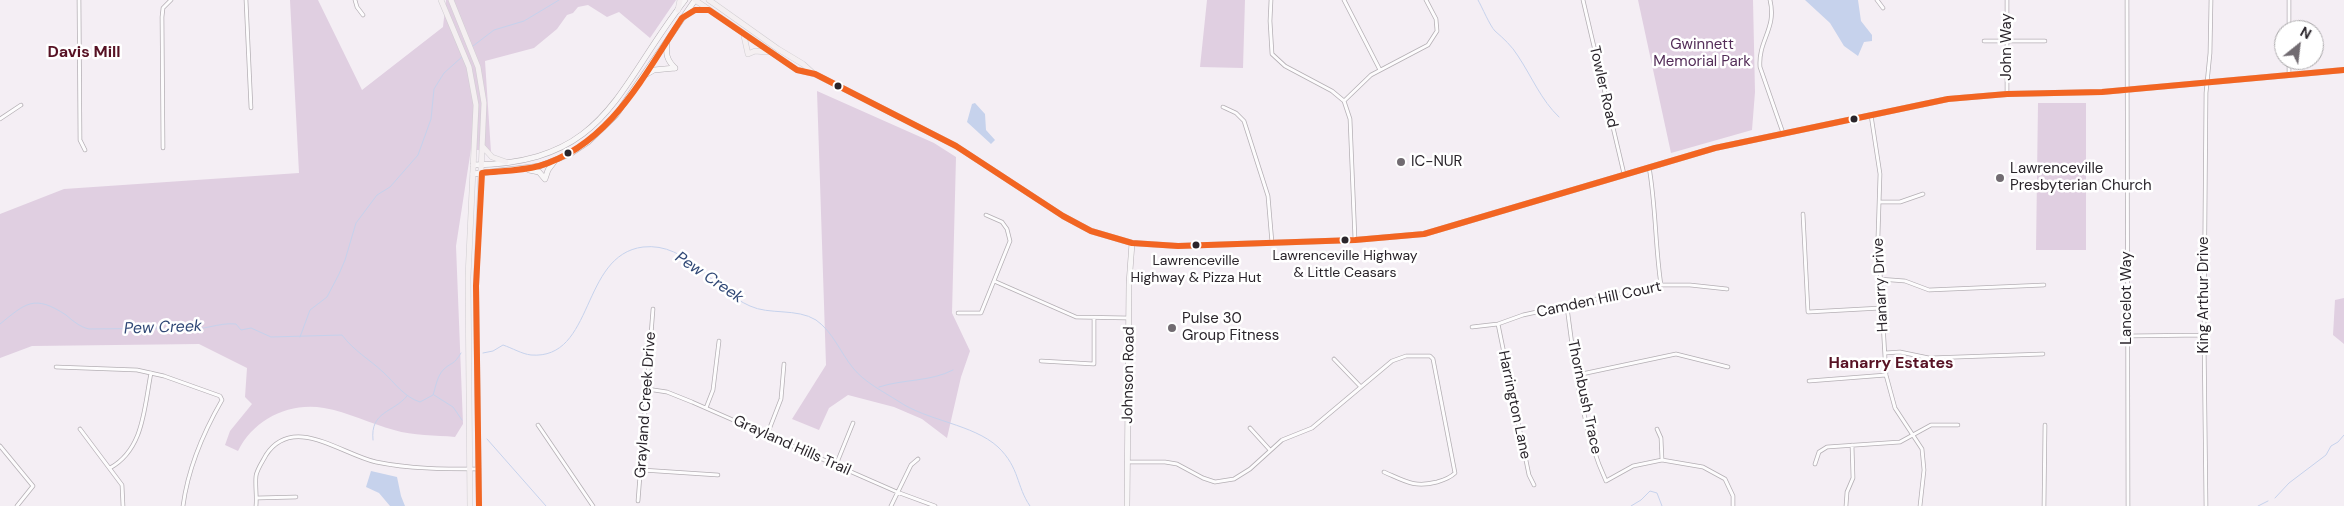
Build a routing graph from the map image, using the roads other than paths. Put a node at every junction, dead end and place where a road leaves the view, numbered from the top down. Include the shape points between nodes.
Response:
1 (79, 0) edge
2 (170, 0) edge
3 (246, 0) edge
4 (355, 0) edge
5 (441, 0) edge
6 (451, 0) edge
7 (680, 0) edge
8 (685, 0) edge
9 (695, 0) edge
10 (709, 0) edge
11 (714, 0) edge
12 (1271, 0) edge
13 (1344, 0) edge
14 (1426, 0) edge
15 (1583, 0) edge
16 (1770, 0) edge
17 (1877, 0) edge
18 (2007, 0) edge
19 (2127, 0) edge
20 (2211, 0) edge
21 (2289, 0) edge
22 (719, 7) junction
23 (1883, 8) dead end
24 (678, 10) junction
25 (709, 10) junction
26 (363, 15) dead end
27 (682, 18) junction
28 (2289, 20) edge
29 (742, 33) junction
30 (668, 39) junction
31 (2008, 40) junction
32 (1984, 41) dead end
33 (2045, 41) dead end
34 (772, 55) junction
35 (1380, 70) junction
36 (2289, 70) edge
37 (2344, 70) edge
38 (815, 74) junction
39 (2289, 75) junction
40 (642, 76) junction
41 (2207, 84) junction
42 (2127, 90) junction
43 (2007, 94) junction
44 (1344, 101) junction
45 (21, 105) dead end
46 (251, 108) dead end
47 (1223, 108) dead end
48 (1871, 115) junction
49 (0, 118) edge
50 (1783, 134) junction
51 (163, 148) dead end
52 (483, 148) junction
53 (85, 150) dead end
54 (555, 161) junction
55 (506, 162) junction
56 (482, 164) junction
57 (474, 165) junction
58 (1649, 167) junction
59 (526, 169) junction
60 (482, 173) junction
61 (473, 174) junction
62 (1624, 174) junction
63 (1923, 194) dead end
64 (1881, 202) junction
65 (1803, 214) dead end
66 (986, 215) dead end
67 (1355, 240) junction
68 (1132, 243) junction
69 (1272, 243) junction
70 (1879, 280) junction
71 (994, 282) junction
72 (1661, 285) junction
73 (2044, 285) dead end
74 (1727, 289) dead end
75 (1567, 307) junction
76 (653, 308) dead end
77 (1881, 308) junction
78 (958, 313) dead end
79 (1094, 318) junction
80 (1130, 318) junction
81 (1498, 324) junction
82 (1472, 327) dead end
83 (2204, 334) junction
84 (2128, 336) junction
85 (719, 341) dead end
86 (1885, 352) junction
87 (2043, 354) dead end
88 (1334, 359) dead end
89 (1041, 361) dead end
90 (784, 364) dead end
91 (56, 367) dead end
92 (1728, 367) dead end
93 (151, 373) junction
94 (1577, 375) junction
95 (1886, 375) junction
96 (1809, 381) dead end
97 (1360, 386) junction
98 (647, 389) junction
99 (706, 408) junction
100 (853, 423) dead end
101 (1958, 424) dead end
102 (538, 425) dead end
103 (2045, 426) dead end
104 (80, 428) dead end
105 (1250, 428) dead end
106 (1657, 429) dead end
107 (767, 435) junction
108 (1914, 435) junction
109 (1852, 445) junction
110 (0, 446) edge
111 (1270, 450) junction
112 (918, 459) dead end
113 (1662, 460) junction
114 (1127, 462) junction
115 (1815, 464) dead end
116 (836, 465) junction
117 (110, 468) junction
118 (470, 469) junction
119 (479, 469) junction
120 (642, 470) junction
121 (1384, 472) dead end
122 (718, 475) dead end
123 (1534, 485) dead end
124 (897, 492) junction
125 (296, 497) dead end
126 (257, 498) junction
127 (638, 501) dead end
128 (17, 506) edge
129 (123, 506) edge
130 (183, 506) edge
131 (256, 506) edge
132 (470, 506) edge
133 (479, 506) edge
134 (592, 506) edge
135 (891, 506) edge
136 (936, 506) edge
137 (1127, 506) edge
138 (1733, 506) edge
139 (1846, 506) edge
140 (1920, 506) edge
141 (2044, 506) edge
142 (2128, 506) edge
143 (2206, 506) edge

1 - 53 street via 80,140
2 - 51 street via 163,8 162,17
3 - 46 street
4 - 26 street
5 - 57 main road via 464,52 472,80 476,105
6 - 52 main road via 479,75 484,103
7 - 24 main road
8 - 24 main road
9 - 25 main road
9 - 27 main road
10 - 22 main road
11 - 22 main road
12 - 44 street via 1272,54 1285,66
13 - 35 street
14 - 35 street via 1436,19 1437,31 1428,45
15 - 62 street, Towler Road
16 - 50 street via 1773,12 1771,28 1759,56 1760,67
17 - 23 street
18 - 31 street, John Way
19 - 42 street, Lancelot Way
20 - 41 street, King Arthur Drive
21 - 28 street
22 - 38 main road
24 - 55 main road via 608,110 590,130 554,152 524,161
25 - 27 main road via 696,10
25 - 29 main road
27 - 30 main road
29 - 34 main road
29 - 34 main road via 748,54 764,51
30 - 40 main road
30 - 40 main road via 666,53 675,68 654,70
31 - 32 street
31 - 33 street
31 - 43 street, John Way
34 - 38 main road via 798,70
35 - 44 street
36 - 39 street
37 - 39 main road
38 - 68 main road via 956,146 1078,225
39 - 41 main road
40 - 54 main road via 605,127 570,154
41 - 42 main road
41 - 83 street, King Arthur Drive
42 - 43 main road
42 - 84 street, Lancelot Way
43 - 48 main road via 1948,99
44 - 67 street via 1350,119
45 - 49 street
47 - 69 street via 1236,113 1244,121 1268,196
48 - 50 main road
48 - 64 street, Hanarry Drive
50 - 58 main road via 1723,146
52 - 55 main road via 492,157
52 - 56 main road
54 - 59 main road
54 - 59 main road via 545,179 539,172
55 - 56 main road
56 - 57 main road
56 - 60 main road
57 - 61 main road
58 - 62 main road
58 - 72 street
59 - 60 main road
60 - 61 main road
60 - 119 main road via 476,286
61 - 118 main road via 468,277
62 - 67 main road via 1424,234
63 - 64 street via 1900,202
64 - 70 street, Hanarry Drive
65 - 77 street via 1808,312
66 - 71 street via 1002,222 1010,236
67 - 69 main road
68 - 69 main road via 1178,246
68 - 80 main road, Johnson Road
70 - 73 street via 1905,281 1928,290
70 - 77 street, Hanarry Drive
71 - 78 street via 981,313
71 - 79 street via 1076,317
72 - 74 street, Camden Hill Court via 1690,284
72 - 75 street, Camden Hill Court
75 - 81 street, Camden Hill Court
75 - 94 street, Thornbush Trace
76 - 98 street, Grayland Creek Drive
77 - 86 street, Hanarry Drive
79 - 80 street
79 - 89 street via 1094,364
80 - 114 main road, Johnson Road
81 - 82 street, Camden Hill Court
81 - 123 street, Harrington Lane via 1528,475
83 - 84 street
83 - 143 street, King Arthur Drive
84 - 142 street, Lancelot Way
85 - 99 street via 713,390
86 - 87 street via 1929,358
86 - 95 street, Hanarry Drive
88 - 97 street
90 - 107 street via 781,399
91 - 93 street
92 - 94 street via 1676,354
93 - 117 street via 139,435 126,457
93 - 130 street via 220,396 222,400 198,448
94 - 113 street, Thornbush Trace via 1594,454 1606,481 1633,466
95 - 96 street
95 - 108 street, Hanarry Drive via 1894,408
97 - 111 street via 1312,428 1282,440
97 - 121 street via 1392,361 1406,356 1430,356 1433,360 1455,473 1426,485 1414,485
98 - 99 street, Grayland Hills Trail via 667,392
98 - 120 street, Grayland Creek Drive
99 - 107 street, Grayland Hills Trail
100 - 116 street
101 - 108 street via 1931,426
102 - 134 street
103 - 141 street
104 - 117 street
105 - 111 street
106 - 113 street via 1662,438
107 - 116 street, Grayland Hills Trail
108 - 109 street via 1900,442
108 - 140 street, Hanarry Drive via 1924,459
109 - 115 street via 1827,447 1819,452
109 - 139 street via 1853,478
110 - 128 street via 33,486
111 - 114 street via 1234,479 1215,482 1177,464
112 - 124 street via 910,465
113 - 138 street, Thornbush Trace via 1703,467 1724,479 1733,496
114 - 137 main road, Johnson Road
116 - 124 street, Grayland Hills Trail
117 - 129 street via 122,485
118 - 119 street
118 - 126 street via 409,468 377,462 310,438 295,436 277,442 265,457 256,475
118 - 132 main road
119 - 133 main road
120 - 122 street
120 - 127 street, Grayland Creek Drive
124 - 135 street
124 - 136 street, Grayland Hills Trail
125 - 126 street
126 - 131 street

